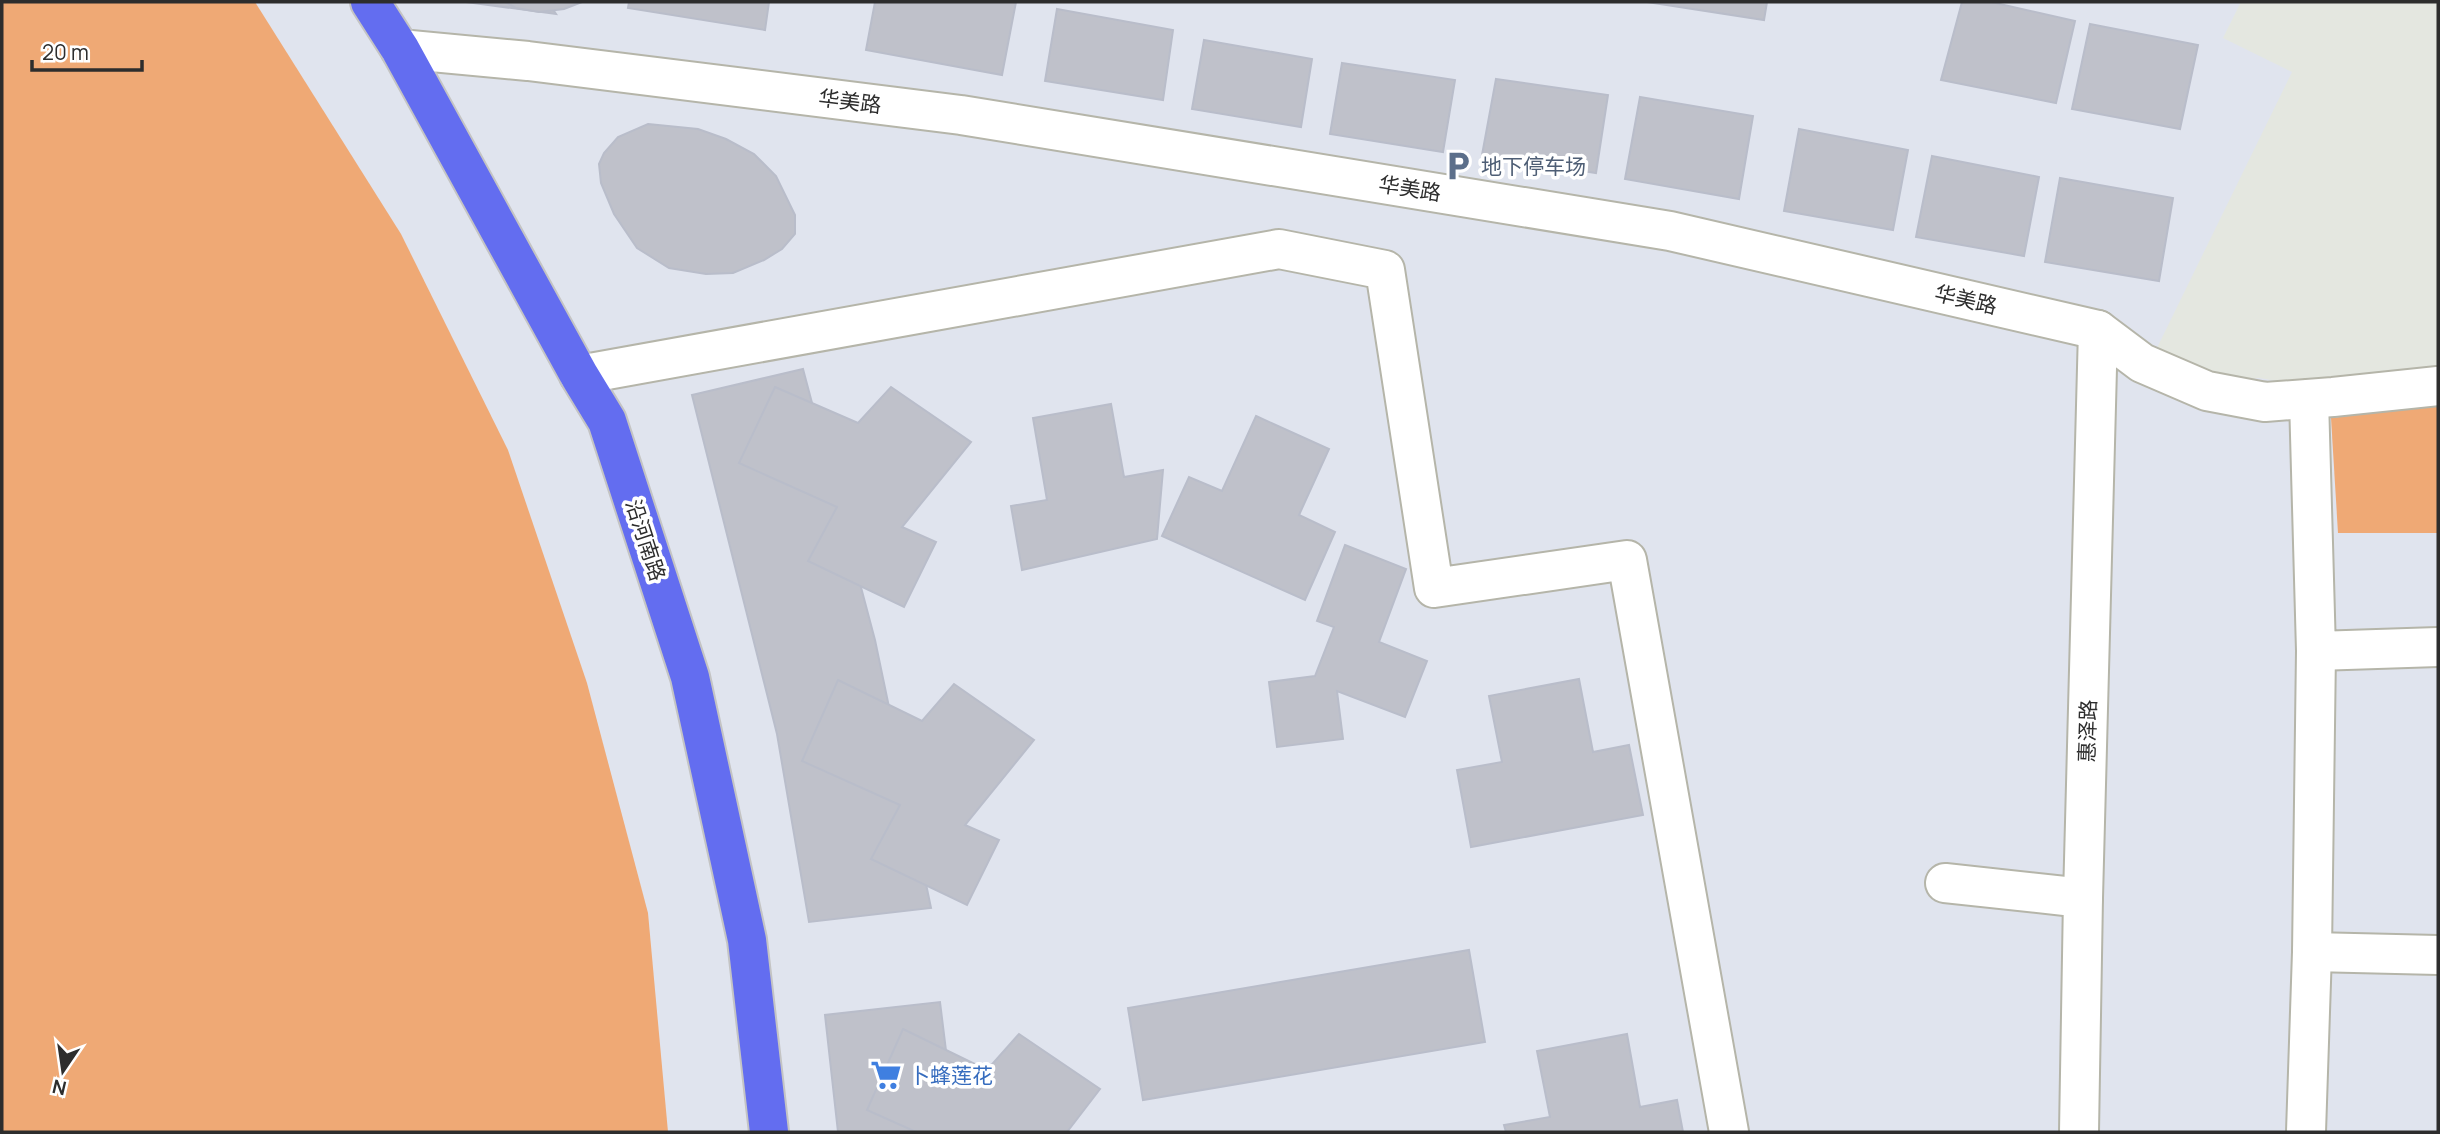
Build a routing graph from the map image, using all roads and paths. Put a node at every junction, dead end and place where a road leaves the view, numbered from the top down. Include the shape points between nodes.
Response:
1 (370, 2) edge
2 (400, 49) junction
3 (2098, 330) junction
4 (579, 375) junction
5 (2438, 386) edge
6 (2309, 398) junction
7 (2438, 647) edge
8 (2316, 651) junction
9 (1945, 883) dead end
10 (2083, 898) junction
11 (2312, 952) junction
12 (2438, 955) edge
13 (769, 1132) edge
14 (1729, 1132) edge
15 (2079, 1132) edge
16 (2306, 1132) edge

1 - 2 main road, 沿河南路
2 - 3 street, 华美路 via 961,115 1670,231
2 - 4 main road, 沿河南路
3 - 6 street, 华美路 via 2142,363 2207,391 2266,402
3 - 10 street, 惠泽路
4 - 13 main road, 沿河南路 via 607,421 690,677 747,940
4 - 14 street via 1279,249 1385,270 1434,588 1627,560
5 - 6 street, 华美路
6 - 8 street
7 - 8 street
8 - 11 street
9 - 10 street
10 - 15 street, 惠泽路
11 - 12 street
11 - 16 street

